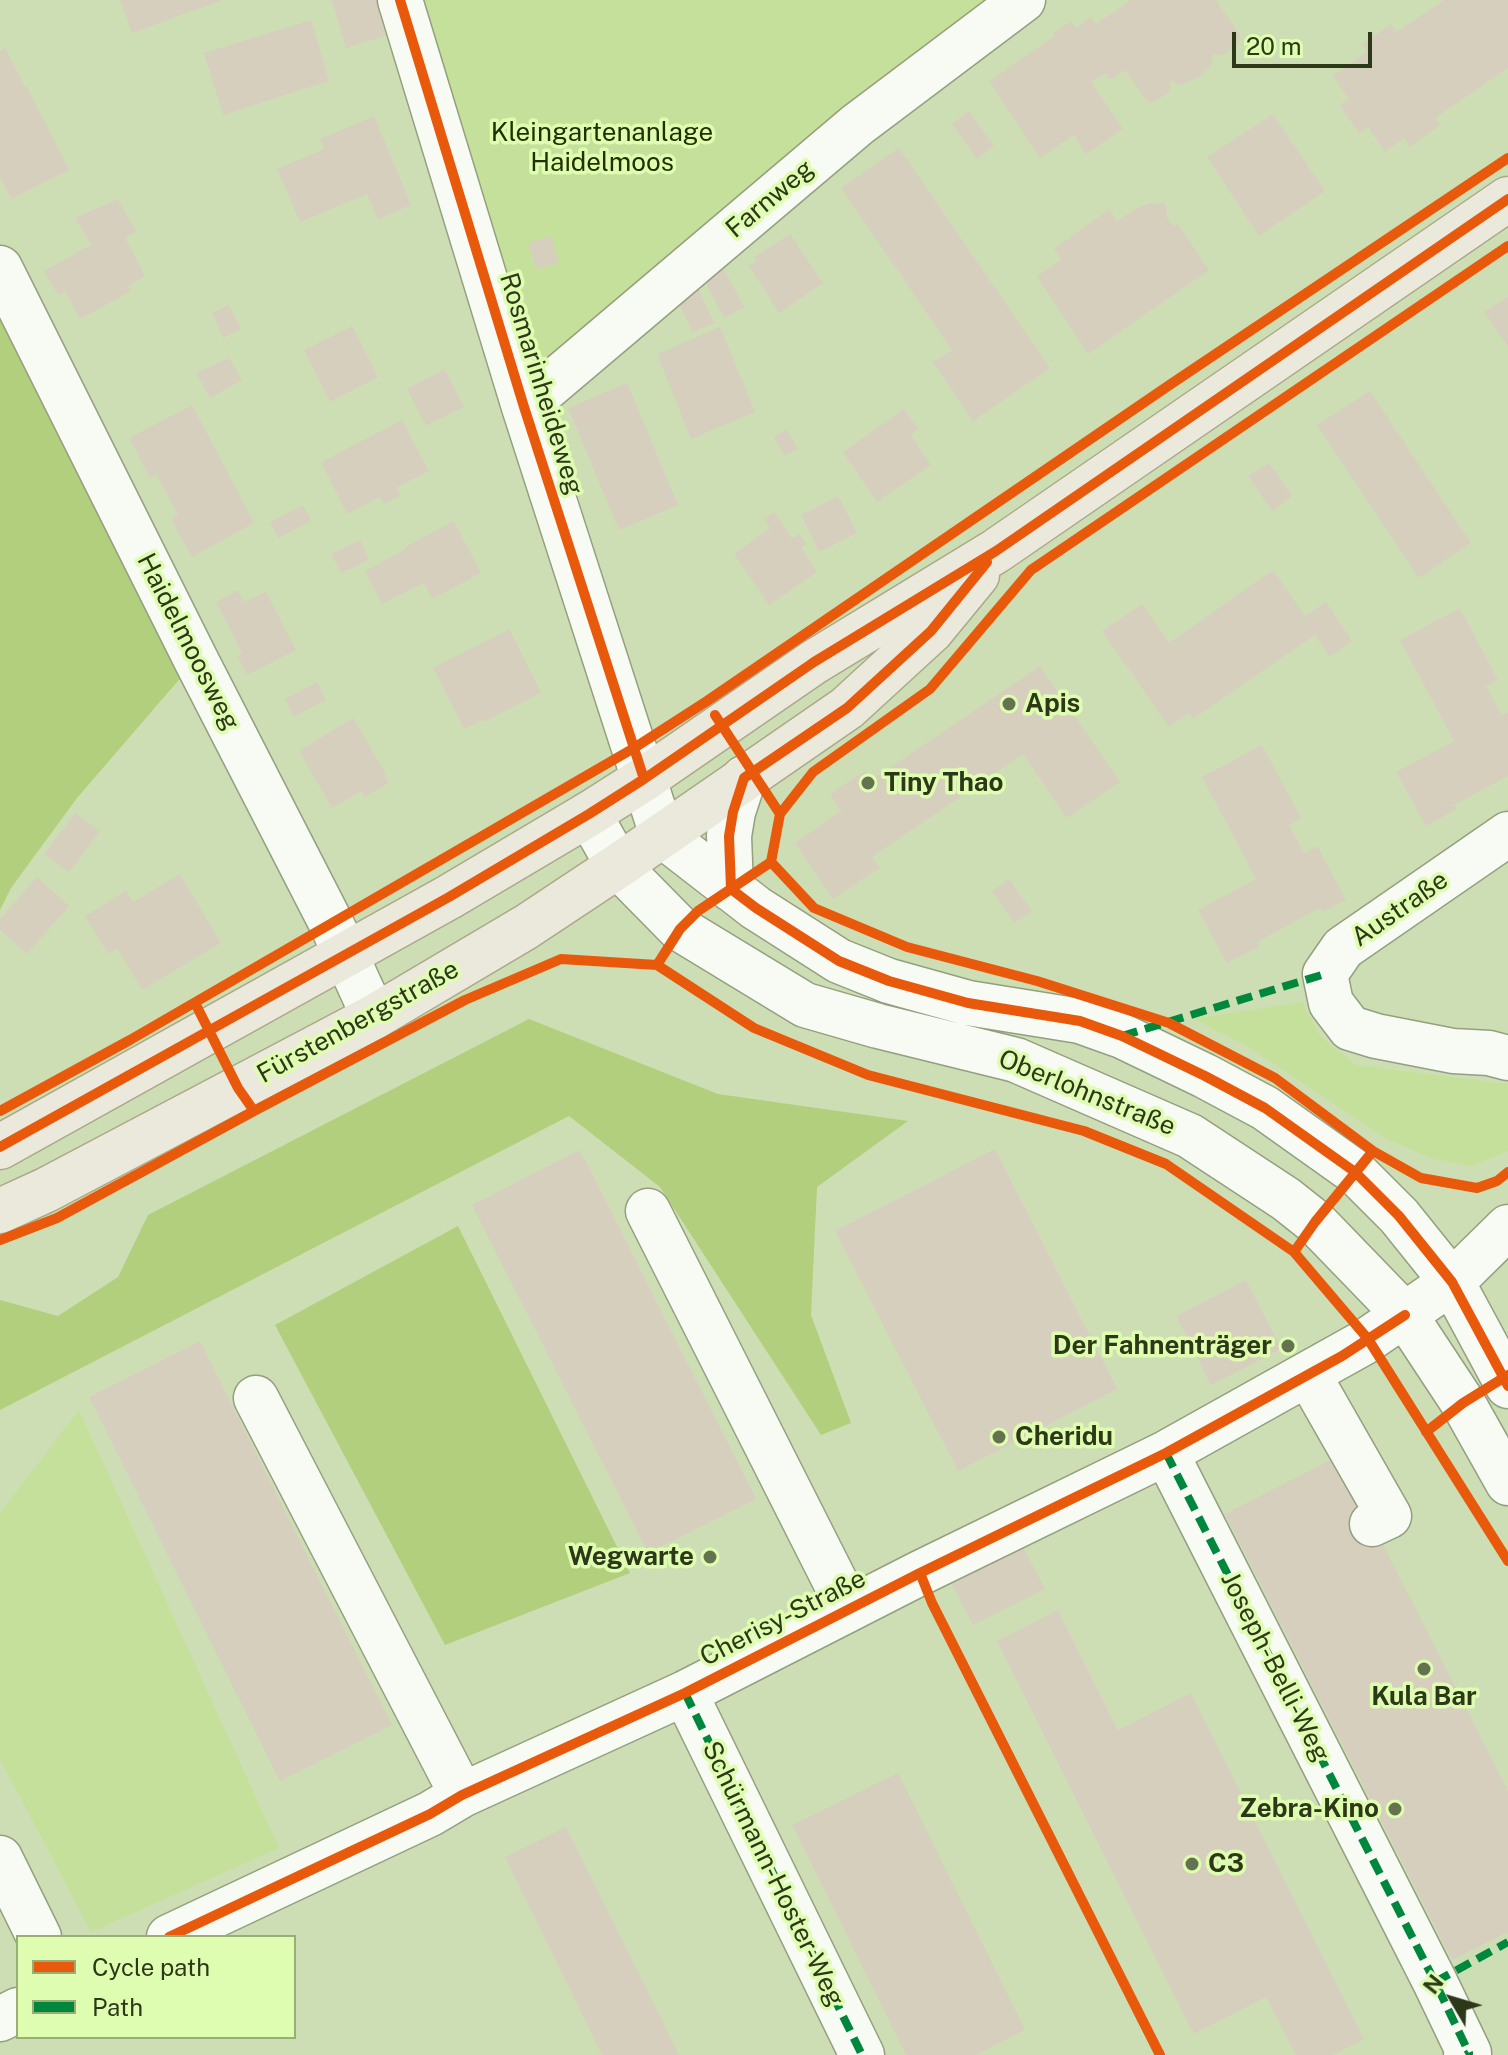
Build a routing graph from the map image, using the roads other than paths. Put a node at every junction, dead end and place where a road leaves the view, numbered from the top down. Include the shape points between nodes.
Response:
1 (400, 0) edge
2 (1023, 0) edge
3 (1508, 199) edge
4 (0, 268) edge
5 (524, 407) junction
6 (996, 551) junction
7 (744, 778) junction
8 (644, 779) junction
9 (589, 814) junction
10 (1508, 834) edge
11 (662, 835) junction
12 (618, 866) junction
13 (731, 889) junction
14 (346, 954) junction
15 (374, 1017) junction
16 (1508, 1058) edge
17 (0, 1147) edge
18 (0, 1211) edge
19 (648, 1211) dead end
20 (1508, 1227) edge
21 (1452, 1282) junction
22 (1405, 1315) junction
23 (1308, 1374) junction
24 (1508, 1386) edge
25 (256, 1398) dead end
26 (1166, 1453) junction
27 (1508, 1483) edge
28 (1372, 1524) dead end
29 (849, 1609) junction
30 (685, 1693) junction
31 (462, 1795) junction
32 (0, 1858) edge
33 (38, 1935) edge
34 (173, 1935) edge
35 (1468, 2054) edge
36 (862, 2055) edge

1 - 5 street, Rosmarinheideweg
2 - 5 street, Farnweg via 857,125
3 - 6 main road
4 - 14 street, Haidelmoosweg
5 - 8 street, Rosmarinheideweg
6 - 7 main road, Fürstenbergstraße via 931,631 847,708
6 - 8 main road via 814,662
7 - 11 main road, Fürstenbergstraße
7 - 13 street via 729,836
8 - 9 main road
8 - 11 street
9 - 12 street, Oberlohnstraße
9 - 14 main road
10 - 16 street, Austraße via 1343,948 1325,974 1331,1003 1350,1028
11 - 12 main road, Fürstenbergstraße
11 - 13 street, Oberlohnstraße
12 - 15 main road, Fürstenbergstraße
12 - 22 street, Oberlohnstraße via 680,929 805,1005 1016,1060 1190,1136 1315,1222
13 - 21 street, Oberlohnstraße via 839,961 968,1003 1080,1021 1122,1036 1265,1108 1355,1172
14 - 15 street, Haidelmoosweg
14 - 17 main road
15 - 18 main road, Fürstenbergstraße
19 - 29 street, Cherisy-Straße
20 - 21 street, Cherisy-Straße
21 - 22 street, Cherisy-Straße
21 - 24 street, Oberlohnstraße
22 - 23 street, Cherisy-Straße
22 - 27 street, Oberlohnstraße
23 - 26 street, Cherisy-Straße
23 - 28 street via 1389,1516
25 - 31 street
26 - 29 street, Cherisy-Straße
26 - 35 street, Joseph-Belli-Weg
29 - 30 street, Cherisy-Straße
30 - 31 street, Cherisy-Straße
30 - 36 street, Schürmann-Hoster-Weg
31 - 34 street, Cherisy-Straße
32 - 33 street

